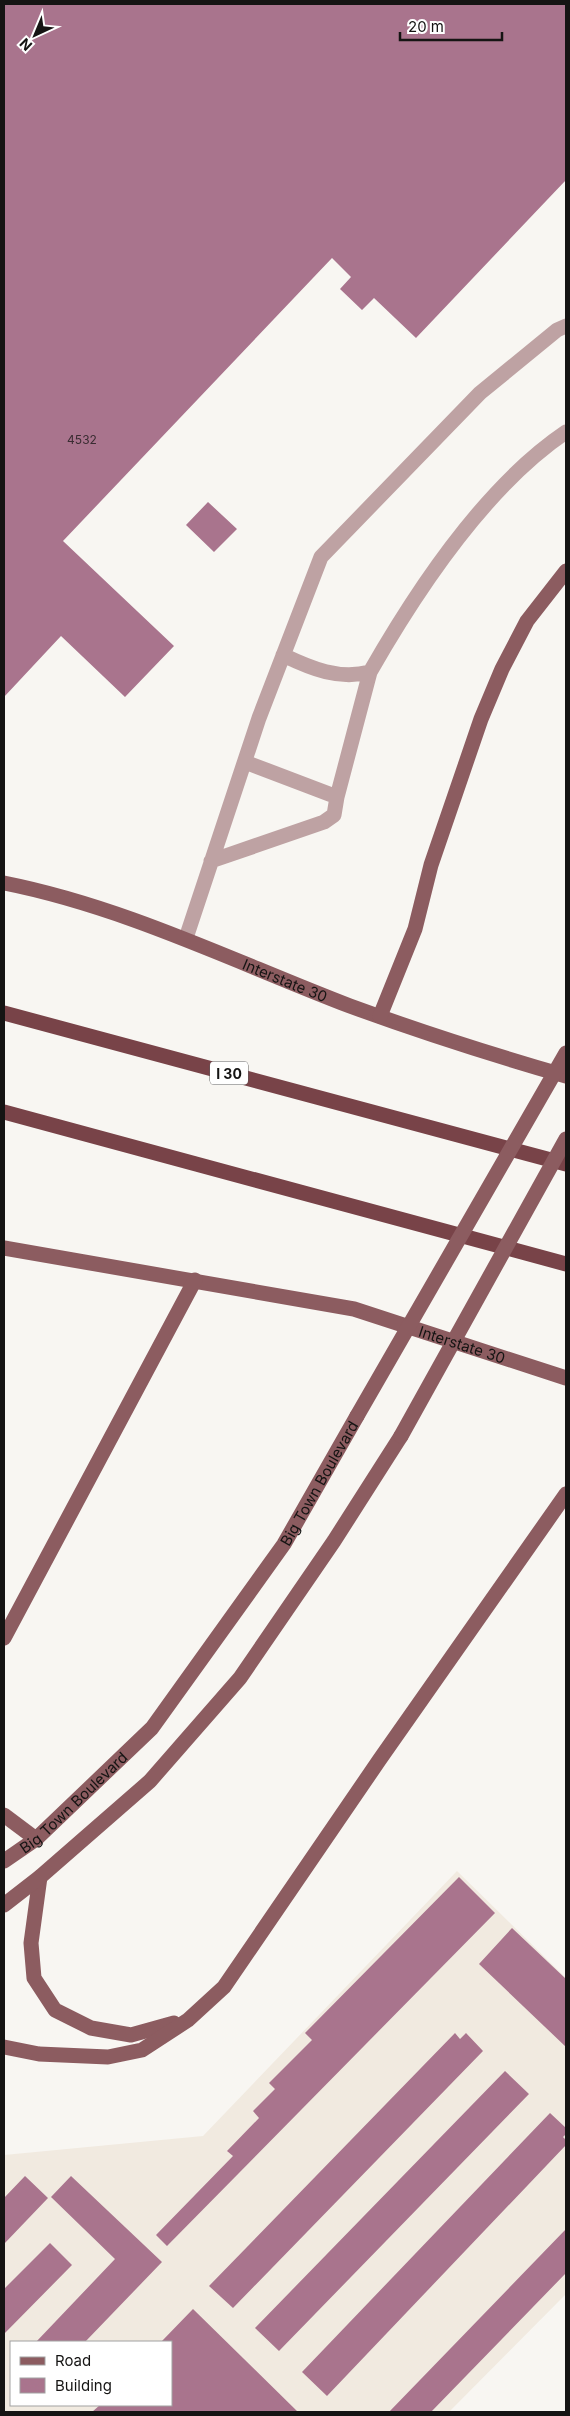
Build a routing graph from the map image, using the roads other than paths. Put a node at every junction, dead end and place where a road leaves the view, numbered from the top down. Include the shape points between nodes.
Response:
1 (566, 326) edge
2 (566, 432) edge
3 (566, 571) edge
4 (283, 655) junction
5 (370, 672) junction
6 (244, 762) junction
7 (337, 797) junction
8 (211, 861) junction
9 (4, 883) edge
10 (186, 938) junction
11 (4, 1013) edge
12 (380, 1016) junction
13 (566, 1053) edge
14 (566, 1076) edge
15 (4, 1112) edge
16 (566, 1138) edge
17 (566, 1164) edge
18 (4, 1248) edge
19 (566, 1264) edge
20 (195, 1280) junction
21 (566, 1378) edge
22 (566, 1494) edge
23 (4, 1638) edge
24 (4, 1815) edge
25 (36, 1840) junction
26 (4, 1860) edge
27 (40, 1877) junction
28 (4, 1905) edge
29 (188, 2020) junction
30 (4, 2047) edge

1 - 4 lane via 480,393 321,557
2 - 5 lane via 485,506 421,591
3 - 12 main road via 528,621 502,669 481,719 431,865 415,929
4 - 5 lane via 330,674 353,676
4 - 6 lane
5 - 7 lane
6 - 7 lane
6 - 8 lane
7 - 8 lane via 334,815 324,822
8 - 10 lane
9 - 10 main road, Interstate 30 via 42,890
10 - 12 main road, Interstate 30
11 - 17 highway, I 30
12 - 14 main road, Interstate 30
13 - 25 main road, Big Town Boulevard, bridge via 284,1544 152,1728
15 - 19 highway
16 - 27 main road, bridge via 401,1436 240,1678 150,1781
18 - 20 main road, Interstate 30
20 - 21 main road, Interstate 30 via 354,1308
20 - 23 main road
22 - 29 main road via 224,1987
24 - 25 main road
25 - 26 main road, Big Town Boulevard
27 - 28 main road
27 - 29 main road via 31,1943 34,1978 55,2010 92,2028 131,2035
29 - 30 main road via 142,2050 108,2057 39,2054

